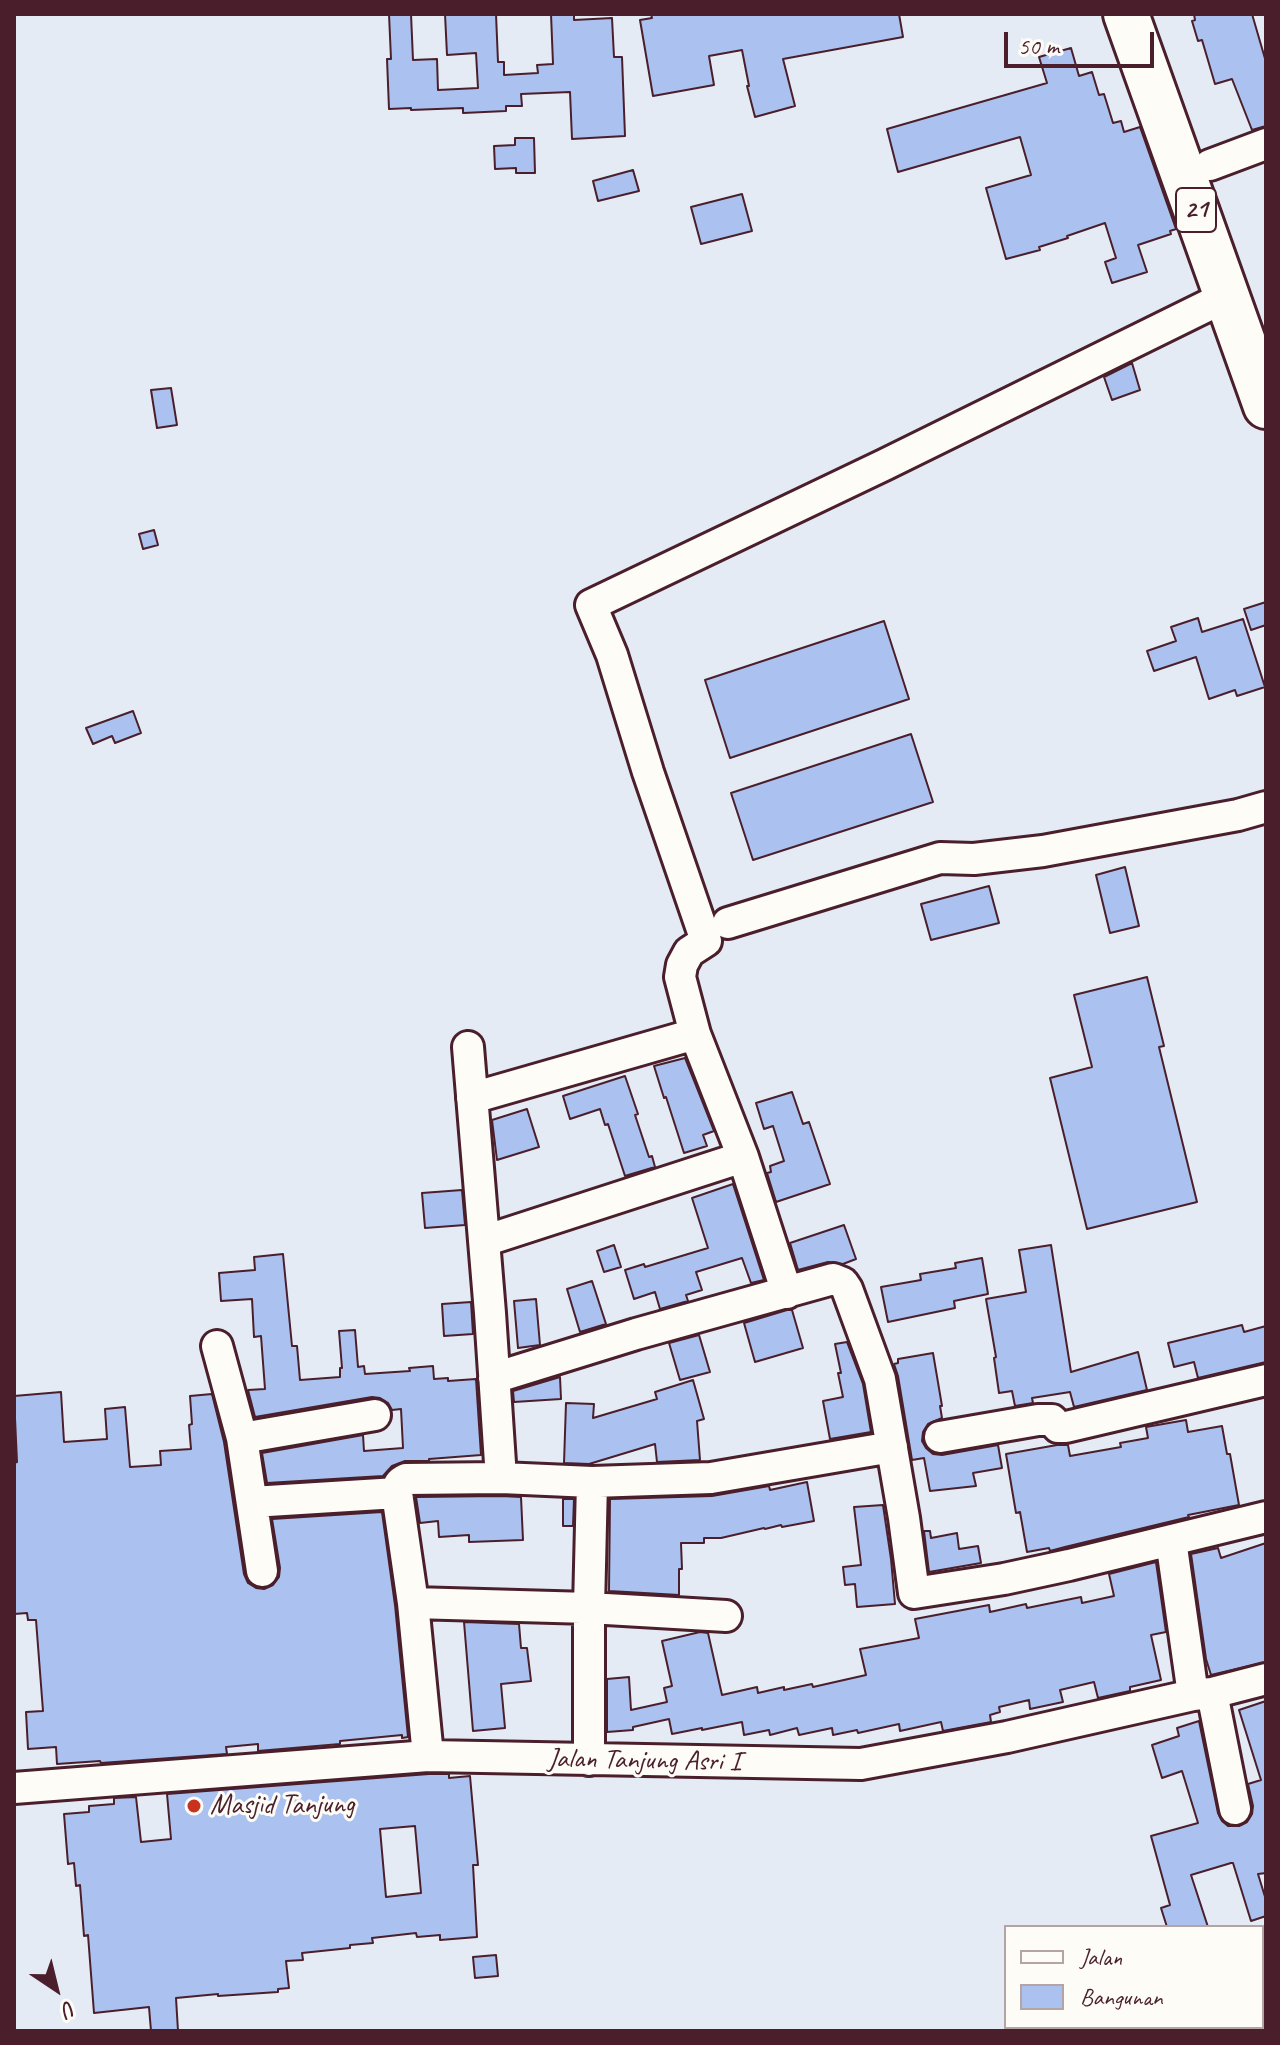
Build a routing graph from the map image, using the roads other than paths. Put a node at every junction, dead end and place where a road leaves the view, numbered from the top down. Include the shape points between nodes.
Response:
1 (1126, 14) edge
2 (1155, 14) edge
3 (1266, 144) edge
4 (1210, 165) junction
5 (1227, 296) junction
6 (1266, 317) edge
7 (1266, 406) edge
8 (1266, 807) edge
9 (728, 923) dead end
10 (695, 1034) junction
11 (468, 1047) dead end
12 (472, 1098) junction
13 (743, 1157) junction
14 (484, 1241) junction
15 (787, 1293) junction
16 (217, 1346) dead end
17 (494, 1378) junction
18 (1266, 1380) edge
19 (375, 1415) dead end
20 (940, 1437) dead end
21 (242, 1438) junction
22 (892, 1447) junction
23 (501, 1478) junction
24 (592, 1482) junction
25 (397, 1493) junction
26 (252, 1502) junction
27 (1266, 1517) edge
28 (1171, 1540) junction
29 (262, 1571) dead end
30 (413, 1603) junction
31 (589, 1608) junction
32 (726, 1616) dead end
33 (1264, 1686) edge
34 (1203, 1694) junction
35 (428, 1756) junction
36 (589, 1760) junction
37 (14, 1788) edge
38 (1235, 1809) dead end

1 - 5 highway, 21
2 - 4 highway, 21
3 - 4 street
4 - 6 highway, 21
5 - 7 highway, 21
5 - 10 street via 591,605 706,941 689,952 680,977
8 - 9 street via 1043,851 940,858
10 - 12 street
10 - 13 street
11 - 12 street
12 - 14 street
13 - 14 street
13 - 15 street
14 - 17 street
15 - 17 street
15 - 22 street via 833,1279 843,1283 880,1379
16 - 21 street
17 - 23 street
18 - 20 street via 1066,1427 1038,1420
19 - 21 street
21 - 26 street
22 - 24 street via 711,1478
22 - 28 street via 914,1593 1004,1579
23 - 24 street
23 - 25 street via 406,1479
24 - 31 street
25 - 26 street
25 - 30 street
26 - 29 street
27 - 28 street
28 - 34 street
30 - 31 street
30 - 35 street
31 - 32 street
31 - 36 street
33 - 34 street, Jalan Tanjung Asri I
34 - 36 street, Jalan Tanjung Asri I via 861,1764
34 - 38 street
35 - 36 street, Jalan Tanjung Asri I
35 - 37 street, Jalan Tanjung Asri I

